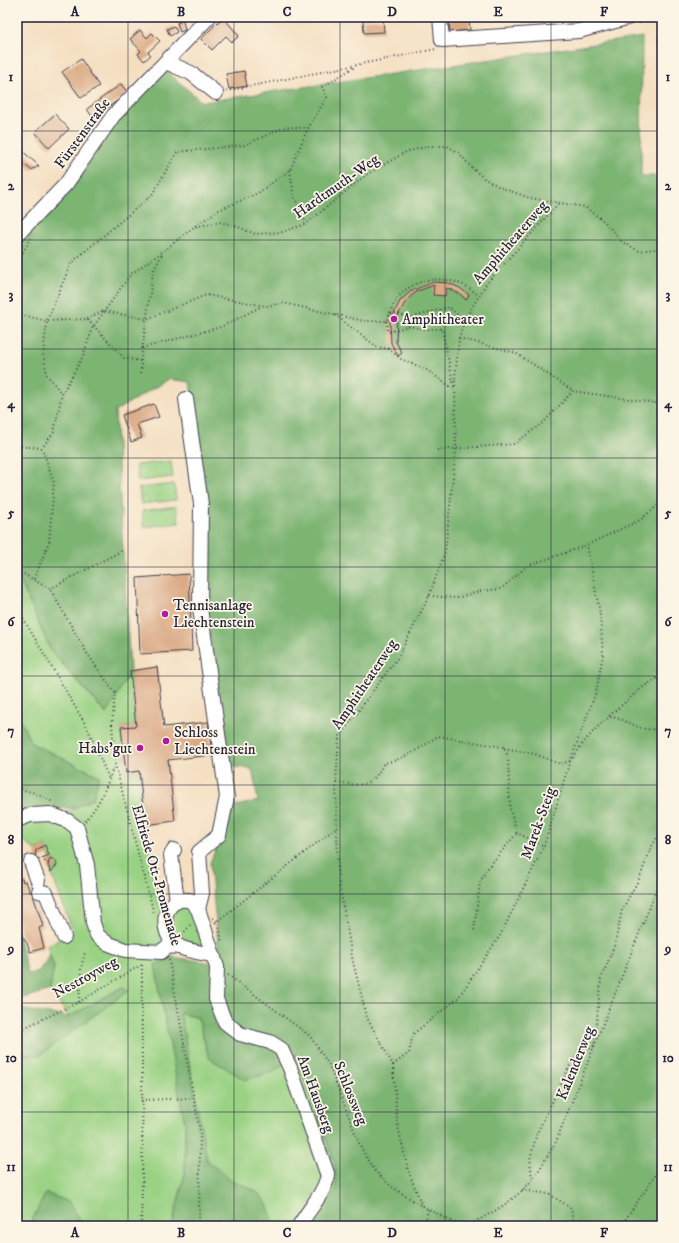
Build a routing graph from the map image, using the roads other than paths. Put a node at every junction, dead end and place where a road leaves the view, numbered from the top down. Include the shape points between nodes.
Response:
1 (209, 17) edge
2 (440, 17) edge
3 (630, 17) edge
4 (166, 62) junction
5 (216, 93) road end
6 (17, 235) edge
7 (186, 399) dead end
8 (17, 820) edge
9 (174, 850) dead end
10 (37, 860) road end
11 (177, 901) junction
12 (198, 909) junction
13 (64, 937) dead end
14 (170, 947) junction
15 (215, 961) junction
16 (299, 1226) edge

1 - 4 street, Fürstenstraße
2 - 3 street via 442,40 579,31
4 - 5 street via 191,73
4 - 6 street, Fürstenstraße via 113,116 66,184
7 - 12 street via 201,504 200,608 227,797 219,835 199,852 202,893
8 - 14 street via 30,815 50,814 68,821 77,828 87,865 93,923 97,935 107,943 125,950
9 - 11 street via 171,855
10 - 13 street via 38,886 46,893
11 - 12 street via 190,900
11 - 14 street via 166,911 164,921 171,940
12 - 15 street, Am Hausberg
14 - 15 street
15 - 16 street, Am Hausberg via 216,1000 225,1022 240,1034 270,1042 281,1049 328,1176 324,1188

